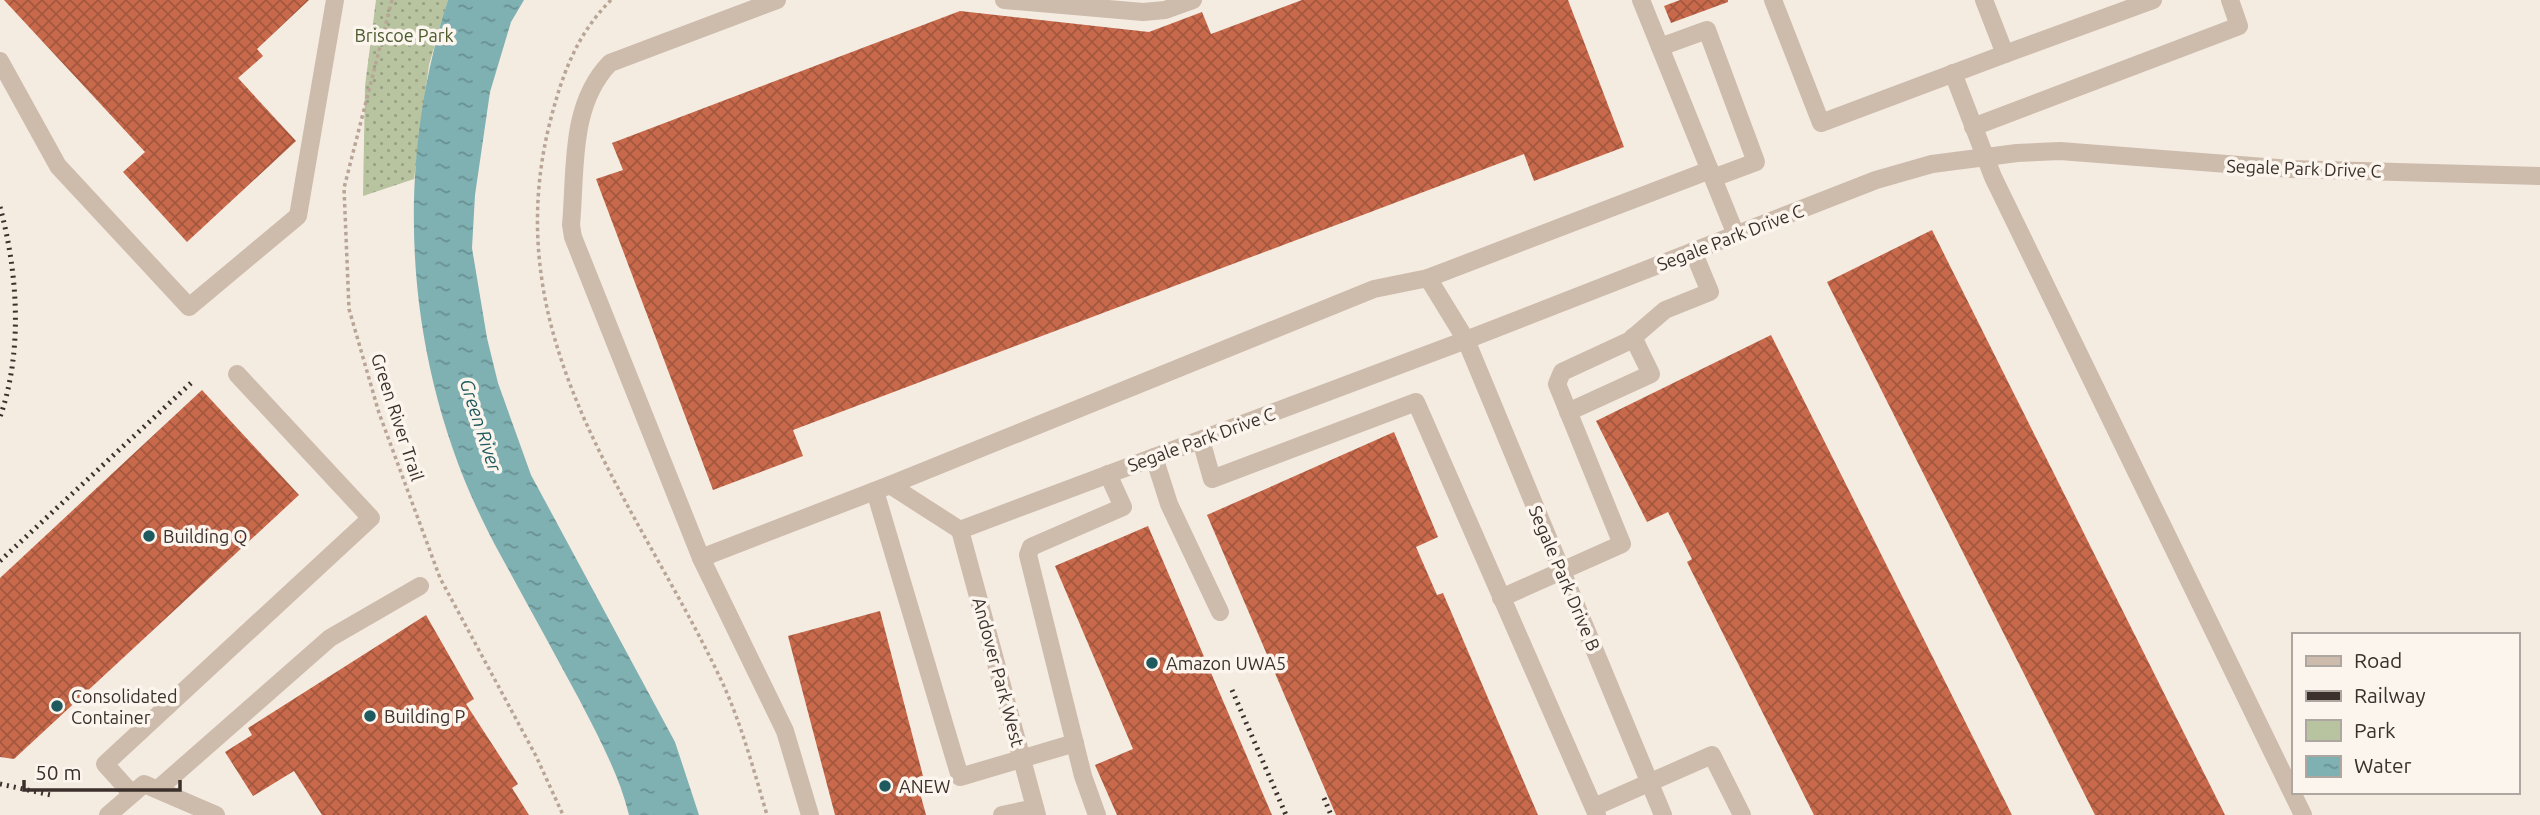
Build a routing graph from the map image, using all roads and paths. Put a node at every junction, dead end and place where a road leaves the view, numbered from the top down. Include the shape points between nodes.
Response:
1 (335, 0) edge
2 (392, 0) edge
3 (777, 0) edge
4 (1004, 0) edge
5 (1193, 0) edge
6 (1641, 0) edge
7 (1773, 0) edge
8 (1984, 0) edge
9 (2153, 0) edge
10 (2230, 0) edge
11 (1660, 47) junction
12 (2005, 54) junction
13 (0, 61) edge
14 (1953, 74) junction
15 (1973, 127) junction
16 (1984, 157) junction
17 (1712, 174) junction
18 (2540, 176) edge
19 (1736, 235) junction
20 (1693, 251) junction
21 (1428, 278) junction
22 (1633, 337) junction
23 (1466, 340) junction
24 (237, 374) dead end
25 (1568, 412) junction
26 (1201, 439) junction
27 (1154, 457) junction
28 (1108, 474) junction
29 (883, 488) junction
30 (960, 530) junction
31 (701, 558) junction
32 (1561, 570) junction
33 (420, 586) dead end
34 (1501, 598) junction
35 (1220, 612) dead end
36 (1075, 743) junction
37 (1022, 758) junction
38 (1650, 782) junction
39 (158, 789) junction
40 (2292, 792) edge
41 (132, 794) junction
42 (2293, 794) edge
43 (1037, 811) edge
44 (1595, 811) edge
45 (108, 815) edge
46 (216, 815) edge
47 (563, 815) edge
48 (810, 815) edge
49 (1002, 815) edge
50 (1097, 815) edge
51 (1663, 815) edge
52 (1742, 815) edge
53 (2303, 815) edge

1 - 13 street via 298,216 189,307 58,166
2 - 47 path, Green River Trail via 344,188 349,309 379,413 440,578
3 - 31 street via 610,63 597,76 580,112 573,237
4 - 5 street via 1143,12
6 - 11 street
7 - 14 street via 1821,122
8 - 12 street
9 - 12 street
10 - 15 street via 2239,26
11 - 17 street
11 - 17 street via 1707,30 1756,162
12 - 14 street
14 - 15 street
15 - 16 street
16 - 18 street, Segale Park Drive C via 2060,151 2290,169
16 - 19 street, Segale Park Drive C via 1932,164 1875,180
16 - 40 street
17 - 19 street
17 - 21 street
19 - 20 street, Segale Park Drive C
20 - 22 street via 1710,292 1665,310
20 - 23 street, Segale Park Drive C
21 - 23 street, Segale Park Drive B
21 - 29 street via 1374,289
22 - 25 street via 1562,372 1557,384
22 - 25 street via 1651,374
23 - 26 street, Segale Park Drive C
23 - 32 street, Segale Park Drive B
24 - 41 street via 371,518 105,764
25 - 32 street via 1622,544
26 - 27 street, Segale Park Drive C
26 - 34 street via 1212,479 1416,402
27 - 28 street, Segale Park Drive C
27 - 35 street via 1169,504
28 - 30 street, Segale Park Drive C
28 - 36 street via 1122,507 1031,547 1028,555
29 - 30 street
29 - 31 street
29 - 37 street via 960,777
30 - 37 street, Andover Park West
31 - 48 street via 785,731
32 - 34 street
32 - 38 street, Segale Park Drive B
33 - 39 street via 330,638
34 - 44 street
36 - 37 street
36 - 50 street
37 - 43 street, Andover Park West
38 - 44 street
38 - 51 street, Segale Park Drive B
38 - 52 street via 1712,755
39 - 41 street via 144,783
39 - 46 street
41 - 45 street
42 - 53 street
43 - 49 street

